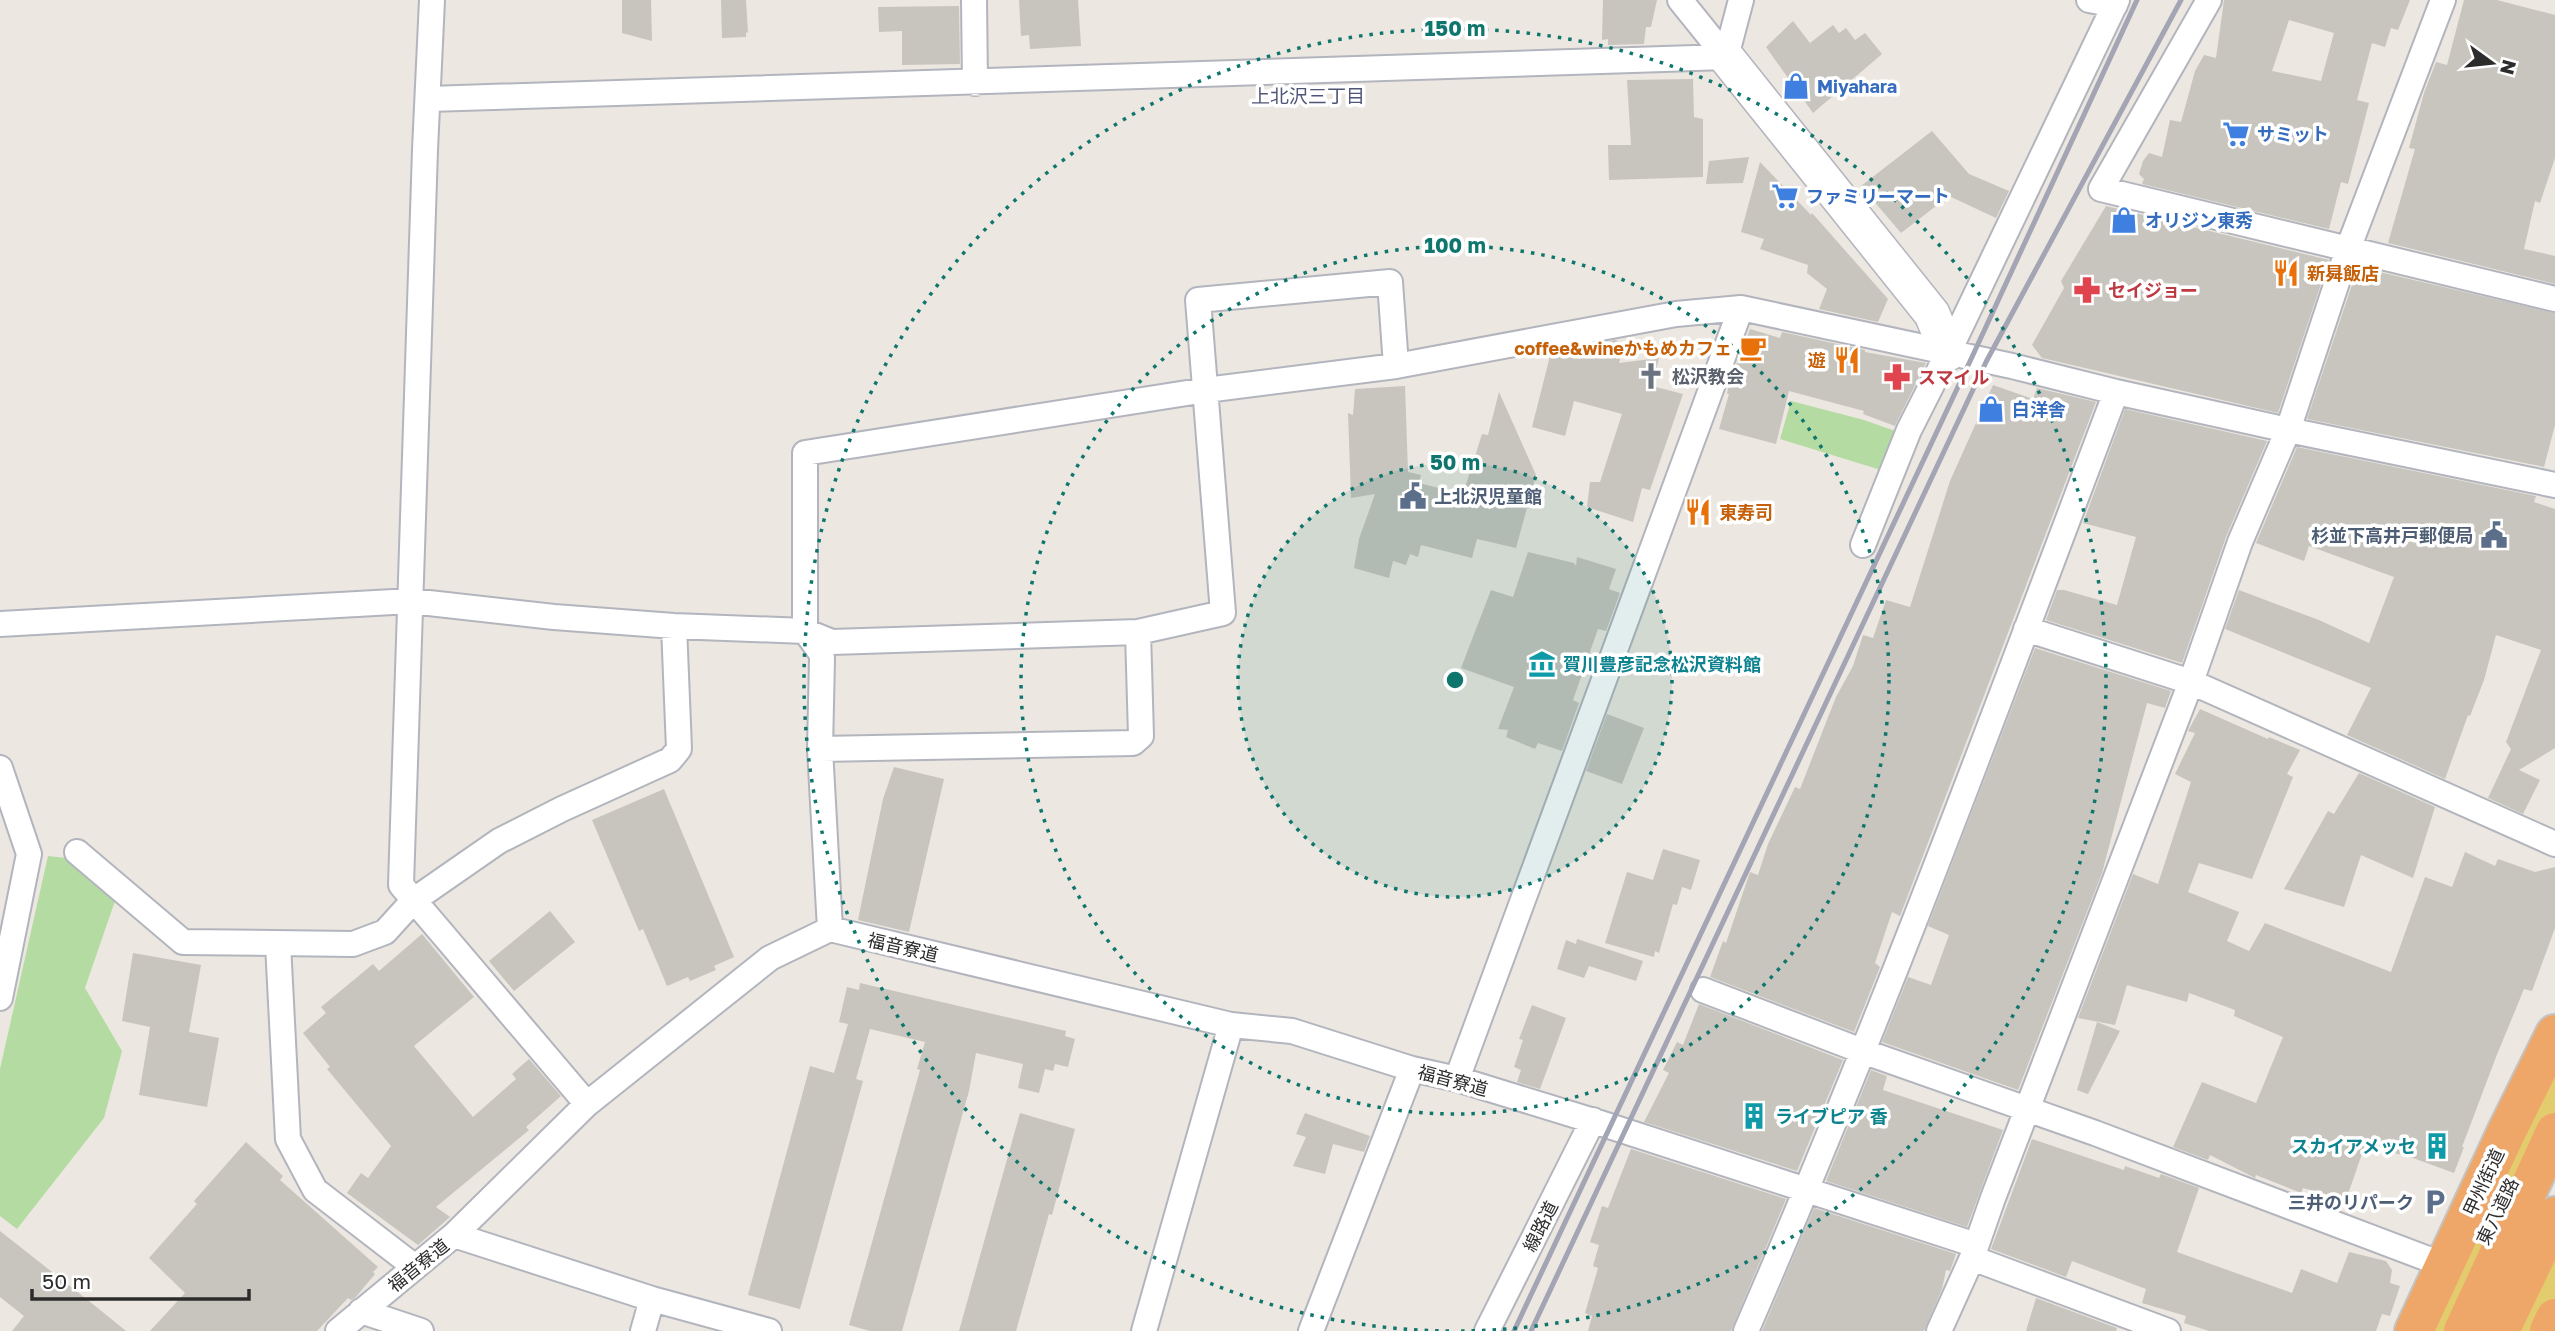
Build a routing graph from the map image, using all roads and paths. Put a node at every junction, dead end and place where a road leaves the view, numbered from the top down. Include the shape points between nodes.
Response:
1 (432, 0) edge
2 (974, 0) edge
3 (1680, 0) edge
4 (1741, 0) edge
5 (2089, 0) edge
6 (2209, 0) edge
7 (2443, 0) edge
8 (2116, 3) edge
9 (1726, 57) junction
10 (975, 83) junction
11 (429, 99) junction
12 (2348, 249) junction
13 (2555, 299) edge
14 (1741, 308) junction
15 (1948, 353) junction
16 (1396, 366) junction
17 (1206, 390) junction
18 (2116, 393) junction
19 (2288, 430) junction
20 (2555, 485) edge
21 (1863, 545) dead end
22 (411, 601) junction
23 (0, 624) edge
24 (674, 626) junction
25 (2026, 629) junction
26 (805, 631) junction
27 (1138, 632) junction
28 (2191, 682) junction
29 (820, 749) junction
30 (0, 768) edge
31 (2555, 844) edge
32 (78, 852) dead end
33 (414, 900) junction
34 (830, 929) junction
35 (278, 944) junction
36 (1703, 990) dead end
37 (0, 998) edge
38 (1231, 1025) junction
39 (2555, 1034) edge
40 (1862, 1051) junction
41 (1412, 1069) junction
42 (1457, 1079) junction
43 (2555, 1090) edge
44 (587, 1104) junction
45 (2027, 1111) junction
46 (1593, 1121) junction
47 (2555, 1132) edge
48 (1807, 1191) junction
49 (2555, 1216) edge
50 (454, 1234) junction
51 (1974, 1252) junction
52 (2444, 1265) junction
53 (415, 1267) junction
54 (2555, 1268) edge
55 (652, 1299) junction
56 (361, 1311) junction
57 (2555, 1318) edge
58 (338, 1331) edge
59 (421, 1331) edge
60 (643, 1331) edge
61 (769, 1331) edge
62 (1143, 1331) edge
63 (1311, 1331) edge
64 (1487, 1331) edge
65 (1746, 1331) edge
66 (1939, 1331) edge
67 (2168, 1331) edge
68 (2414, 1331) edge
69 (2437, 1331) edge
70 (2463, 1331) edge
71 (2500, 1331) edge
72 (2528, 1331) edge
73 (2549, 1331) edge

1 - 11 street
2 - 10 street
3 - 9 street
4 - 9 street
5 - 8 street
6 - 12 street via 2101,189
7 - 12 street
8 - 15 street
9 - 10 street
9 - 15 street via 1932,314
10 - 11 street
11 - 22 street
12 - 13 street
12 - 19 street
14 - 15 street
14 - 16 street via 1676,314
14 - 42 street
15 - 18 street
15 - 21 street via 1909,430
16 - 17 street
16 - 17 street via 1390,282 1198,300
17 - 26 street via 805,453
17 - 27 street via 1223,613
18 - 19 street
18 - 25 street
19 - 20 street
19 - 28 street via 2240,541
22 - 23 street
22 - 24 street
22 - 33 street via 401,885
24 - 26 street
24 - 33 street via 678,749 670,760 499,841
25 - 28 street
25 - 40 street
26 - 27 street via 832,642
26 - 29 street via 821,653
27 - 29 street via 1141,736 1133,743
28 - 31 street
28 - 45 street
29 - 34 street
30 - 37 street via 29,854
32 - 35 street via 183,942
33 - 35 street via 385,932 353,944
33 - 44 street
34 - 38 street, 福音寮道
34 - 44 street, 福音寮道 via 770,958
35 - 53 street via 288,1139 315,1189
36 - 40 street
38 - 41 street, 福音寮道 via 1292,1031
38 - 62 street
39 - 52 highway, 甲州街道
40 - 45 street
40 - 48 street
41 - 42 street, 福音寮道
41 - 63 street
42 - 46 street, 福音寮道
43 - 69 main road, 東八道路
44 - 50 street, 福音寮道
45 - 51 street
45 - 52 street
46 - 48 street, 福音寮道
46 - 64 street, 線路道
47 - 70 highway
48 - 51 street, 福音寮道
48 - 65 street
49 - 71 highway
50 - 53 street, 福音寮道
50 - 55 street
51 - 66 street
51 - 67 street, 福音寮道
52 - 68 highway, 甲州街道
53 - 56 street, 福音寮道
54 - 72 main road
55 - 60 street
55 - 61 street
56 - 58 street, 福音寮道
56 - 59 street
57 - 73 highway

